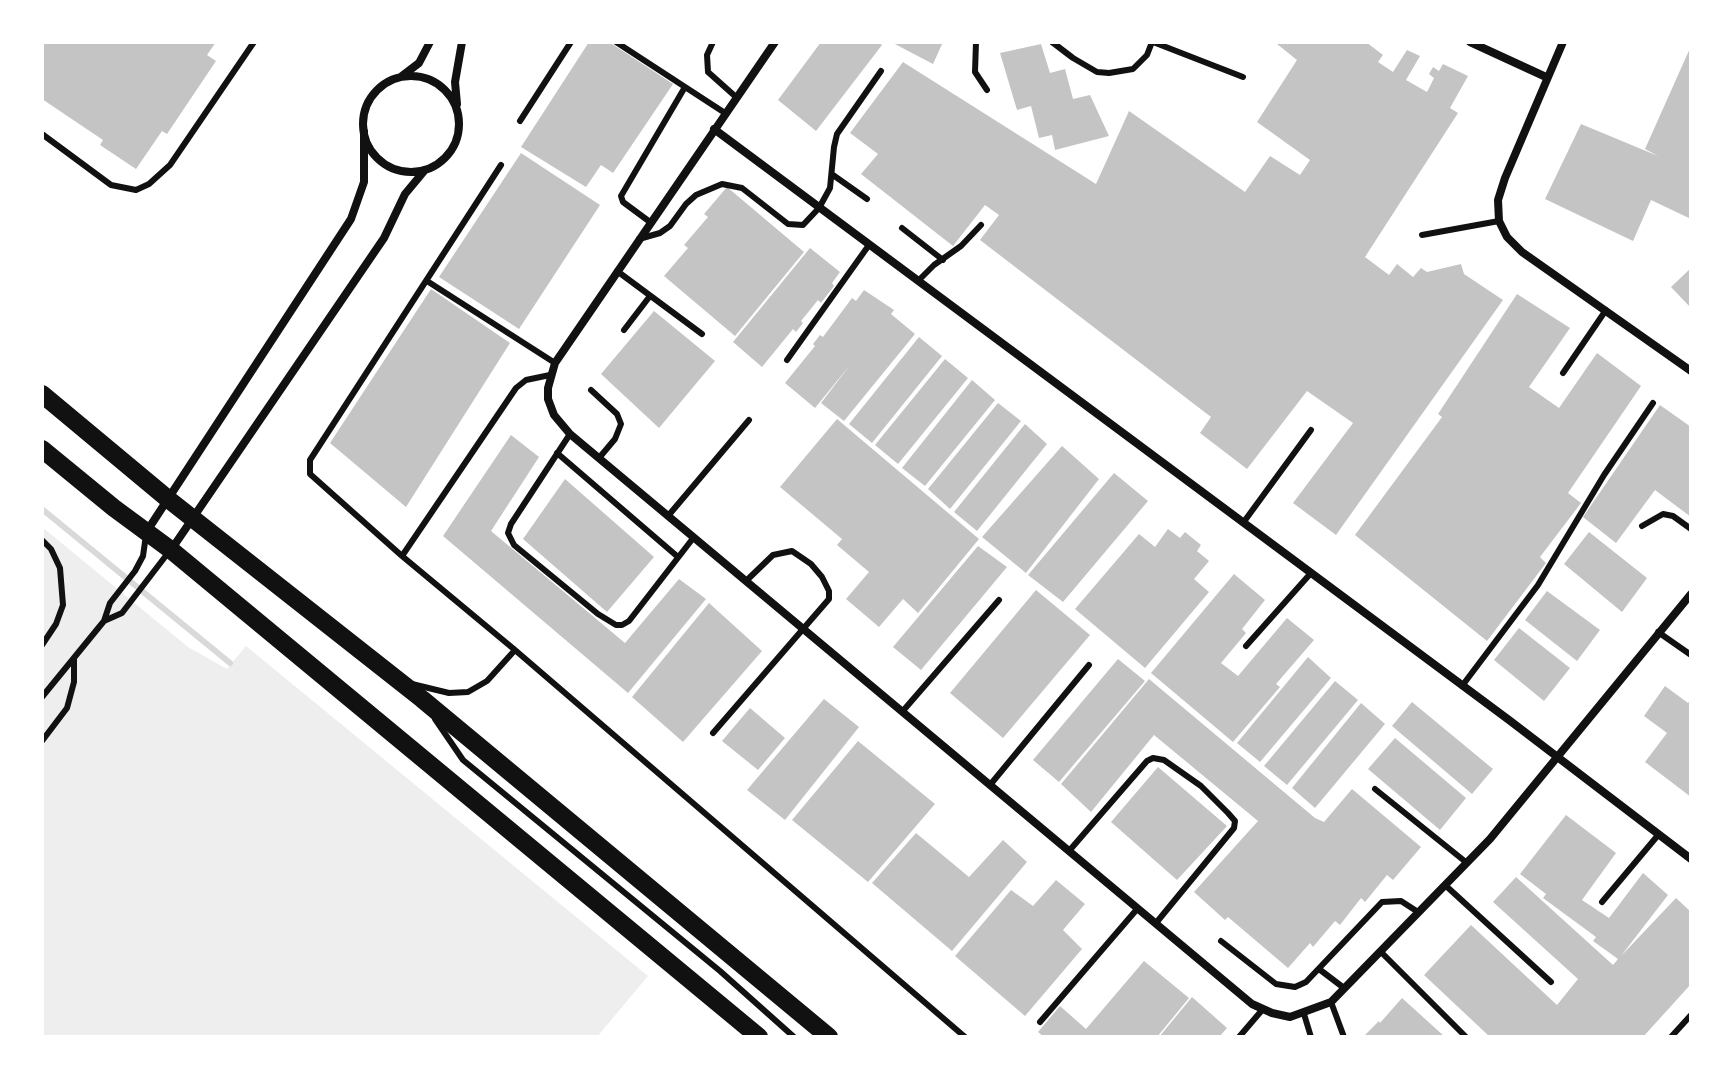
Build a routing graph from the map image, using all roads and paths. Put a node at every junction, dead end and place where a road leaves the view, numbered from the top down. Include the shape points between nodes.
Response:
1 (254, 42) edge
2 (430, 42) edge
3 (462, 42) edge
4 (571, 42) edge
5 (616, 42) edge
6 (713, 42) edge
7 (775, 42) edge
8 (976, 42) edge
9 (1052, 42) edge
10 (1153, 42) edge
11 (1470, 42) edge
12 (1563, 42) edge
13 (881, 71) dead end
14 (402, 77) junction
15 (1243, 77) dead end
16 (1546, 77) junction
17 (685, 87) junction
18 (987, 90) dead end
19 (736, 97) junction
20 (458, 112) junction
21 (725, 113) junction
22 (520, 121) dead end
23 (714, 129) junction
24 (364, 131) junction
25 (42, 134) edge
26 (501, 165) dead end
27 (425, 170) junction
28 (833, 175) junction
29 (867, 199) dead end
30 (819, 208) junction
31 (1499, 221) junction
32 (650, 222) junction
33 (981, 225) dead end
34 (902, 228) dead end
35 (1422, 235) dead end
36 (639, 239) junction
37 (869, 245) junction
38 (943, 260) junction
39 (617, 271) junction
40 (427, 281) junction
41 (918, 281) junction
42 (650, 296) junction
43 (1606, 309) junction
44 (624, 330) dead end
45 (702, 334) dead end
46 (787, 360) dead end
47 (555, 363) junction
48 (1691, 371) edge
49 (1563, 373) dead end
50 (550, 375) junction
51 (591, 390) dead end
52 (42, 394) edge
53 (1653, 403) dead end
54 (749, 420) dead end
55 (1311, 430) dead end
56 (570, 434) junction
57 (42, 449) edge
58 (557, 453) junction
59 (599, 458) junction
60 (168, 499) junction
61 (668, 516) junction
62 (193, 518) junction
63 (1243, 523) junction
64 (1642, 526) dead end
65 (1691, 529) edge
66 (146, 532) junction
67 (694, 537) junction
68 (42, 540) edge
69 (171, 550) junction
70 (402, 556) junction
71 (678, 557) junction
72 (1311, 573) junction
73 (746, 581) junction
74 (1691, 594) edge
75 (999, 600) dead end
76 (104, 621) junction
77 (803, 628) junction
78 (1658, 632) junction
79 (42, 645) edge
80 (1246, 646) dead end
81 (515, 650) junction
82 (1691, 655) edge
83 (74, 657) junction
84 (1089, 665) dead end
85 (397, 680) junction
86 (1462, 686) junction
87 (42, 697) edge
88 (422, 699) junction
89 (902, 712) junction
90 (713, 733) dead end
91 (42, 741) edge
92 (1558, 757) junction
93 (990, 785) junction
94 (1375, 789) dead end
95 (1659, 834) junction
96 (1069, 851) junction
97 (1691, 859) edge
98 (1467, 863) junction
99 (1445, 885) junction
100 (1602, 902) dead end
101 (1138, 908) junction
102 (1418, 912) junction
103 (1156, 923) junction
104 (1221, 941) dead end
105 (1381, 952) junction
106 (1319, 969) junction
107 (1551, 982) dead end
108 (1344, 988) junction
109 (1331, 1002) junction
110 (1263, 1009) junction
111 (1304, 1014) junction
112 (1691, 1015) edge
113 (1040, 1022) dead end
114 (759, 1037) edge
115 (794, 1037) edge
116 (829, 1037) edge
117 (965, 1037) edge
118 (1239, 1037) edge
119 (1311, 1037) edge
120 (1344, 1037) edge
121 (1466, 1037) edge
122 (1671, 1037) edge

1 - 25 lane via 170,165 136,190 111,185
2 - 14 street via 419,63
3 - 20 street via 455,82
4 - 22 lane
5 - 17 lane
6 - 19 lane via 708,72
7 - 19 street
8 - 18 lane via 975,72
9 - 10 lane via 1097,72 1133,69
10 - 15 lane
11 - 16 street
12 - 16 street
13 - 28 lane via 837,134
14 - 20 street via 437,83
14 - 24 street via 375,92
16 - 31 street via 1505,178
17 - 21 lane
17 - 32 lane via 621,196
19 - 21 street
20 - 27 street via 452,149
21 - 23 street
23 - 30 street
23 - 32 street
24 - 27 street via 380,160 408,172
24 - 60 street via 364,182 351,219
26 - 40 lane
27 - 62 street
28 - 29 lane
28 - 30 lane
30 - 36 lane via 803,225 788,224 742,188 722,184 696,195 660,233
30 - 37 street
31 - 35 lane
31 - 43 street via 1522,252
32 - 36 street
33 - 38 lane
34 - 38 lane
36 - 39 street
37 - 41 street
37 - 46 lane
38 - 41 lane
39 - 42 lane
39 - 47 street
40 - 47 lane
40 - 70 lane via 308,469
41 - 63 street
42 - 44 lane
42 - 45 lane
43 - 48 street
43 - 49 lane
47 - 50 street
50 - 56 street via 548,399
50 - 70 lane via 516,388
51 - 59 lane via 621,424
52 - 60 main road
53 - 86 lane via 1538,585
54 - 61 lane
55 - 63 lane
56 - 58 lane
56 - 59 street
57 - 66 main road
58 - 71 lane
58 - 71 lane via 511,524 508,533 514,545 616,625 629,621
59 - 61 street
60 - 62 main road
60 - 66 street
61 - 67 street
62 - 69 street
62 - 85 main road
63 - 72 street
64 - 65 lane via 1663,514
66 - 69 main road
66 - 76 lane via 143,556 110,603
67 - 71 lane
67 - 73 street
68 - 79 lane via 60,568 63,605
69 - 76 lane via 122,613
69 - 114 main road
70 - 81 lane
72 - 80 lane
72 - 86 street
73 - 77 street
73 - 77 lane via 781,552 792,551 811,564 827,584 829,599
74 - 78 street
75 - 89 lane
76 - 83 lane
77 - 89 street
77 - 90 lane
78 - 82 lane
78 - 92 street
81 - 85 lane via 487,681 468,692 449,693
81 - 117 lane
83 - 87 lane
83 - 91 lane via 67,708
84 - 93 lane
85 - 88 main road
86 - 92 street
88 - 115 lane via 463,760
88 - 116 main road
89 - 93 street
92 - 95 street
92 - 98 street
93 - 96 street
94 - 98 lane
95 - 97 street
95 - 100 lane
96 - 101 street
96 - 103 lane via 1153,758 1201,786 1235,821 1234,828
98 - 99 street
99 - 102 street
99 - 107 lane
101 - 103 street
101 - 113 lane
102 - 105 street
102 - 106 lane via 1401,901 1382,902
103 - 110 street
104 - 106 lane via 1285,987 1306,982
105 - 108 street
105 - 121 lane
106 - 108 lane
108 - 109 street
109 - 111 street
109 - 120 lane
110 - 111 street via 1290,1017
110 - 118 lane
111 - 119 lane
112 - 122 lane

